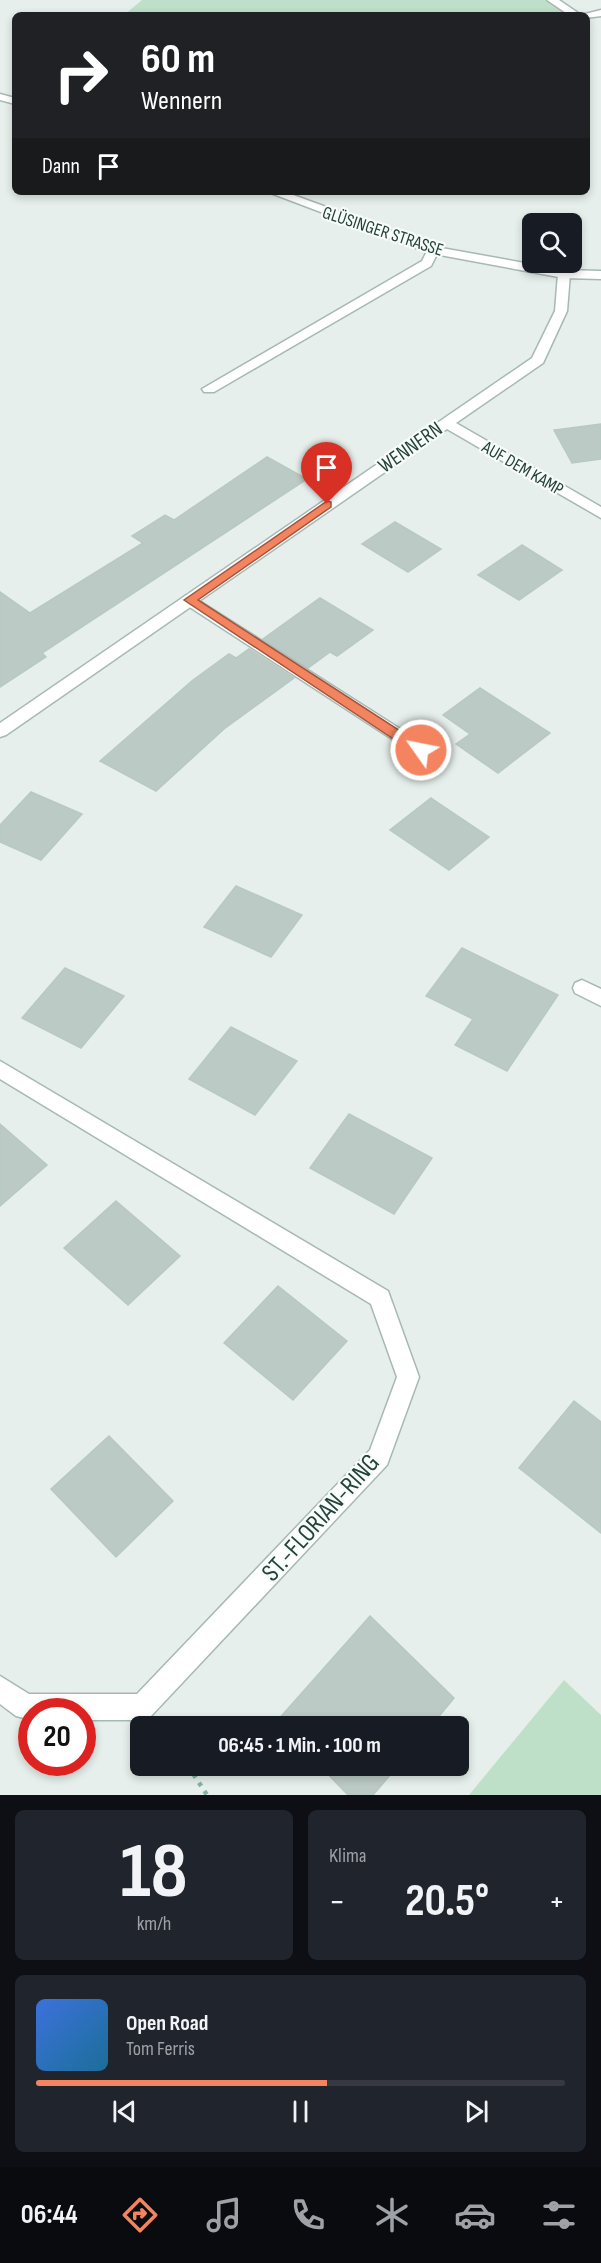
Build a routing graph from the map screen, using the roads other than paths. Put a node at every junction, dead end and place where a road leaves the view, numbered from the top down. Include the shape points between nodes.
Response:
1 (552, 0) edge
2 (571, 12) edge
3 (282, 195) edge
4 (433, 250) junction
5 (564, 274) junction
6 (601, 275) edge
7 (209, 390) dead end
8 (445, 422) junction
9 (601, 513) edge
10 (190, 600) junction
11 (0, 731) edge
12 (421, 750) dead end
13 (582, 988) dead end
14 (601, 998) edge
15 (0, 1069) edge
16 (0, 1688) edge

1 - 2 street
3 - 4 street, GLÜSINGER STRASSE
4 - 5 street, GLÜSINGER STRASSE
4 - 7 street via 427,263
5 - 6 street, GLÜSINGER STRASSE
5 - 8 street, WENNERN via 561,311 538,360
8 - 9 street, AUF DEM KAMP
8 - 10 street, WENNERN
10 - 11 street, WENNERN
10 - 12 street
13 - 14 street
15 - 16 street, ST.-FLORIAN-RING via 380,1298 408,1377 380,1457 142,1707 25,1707

